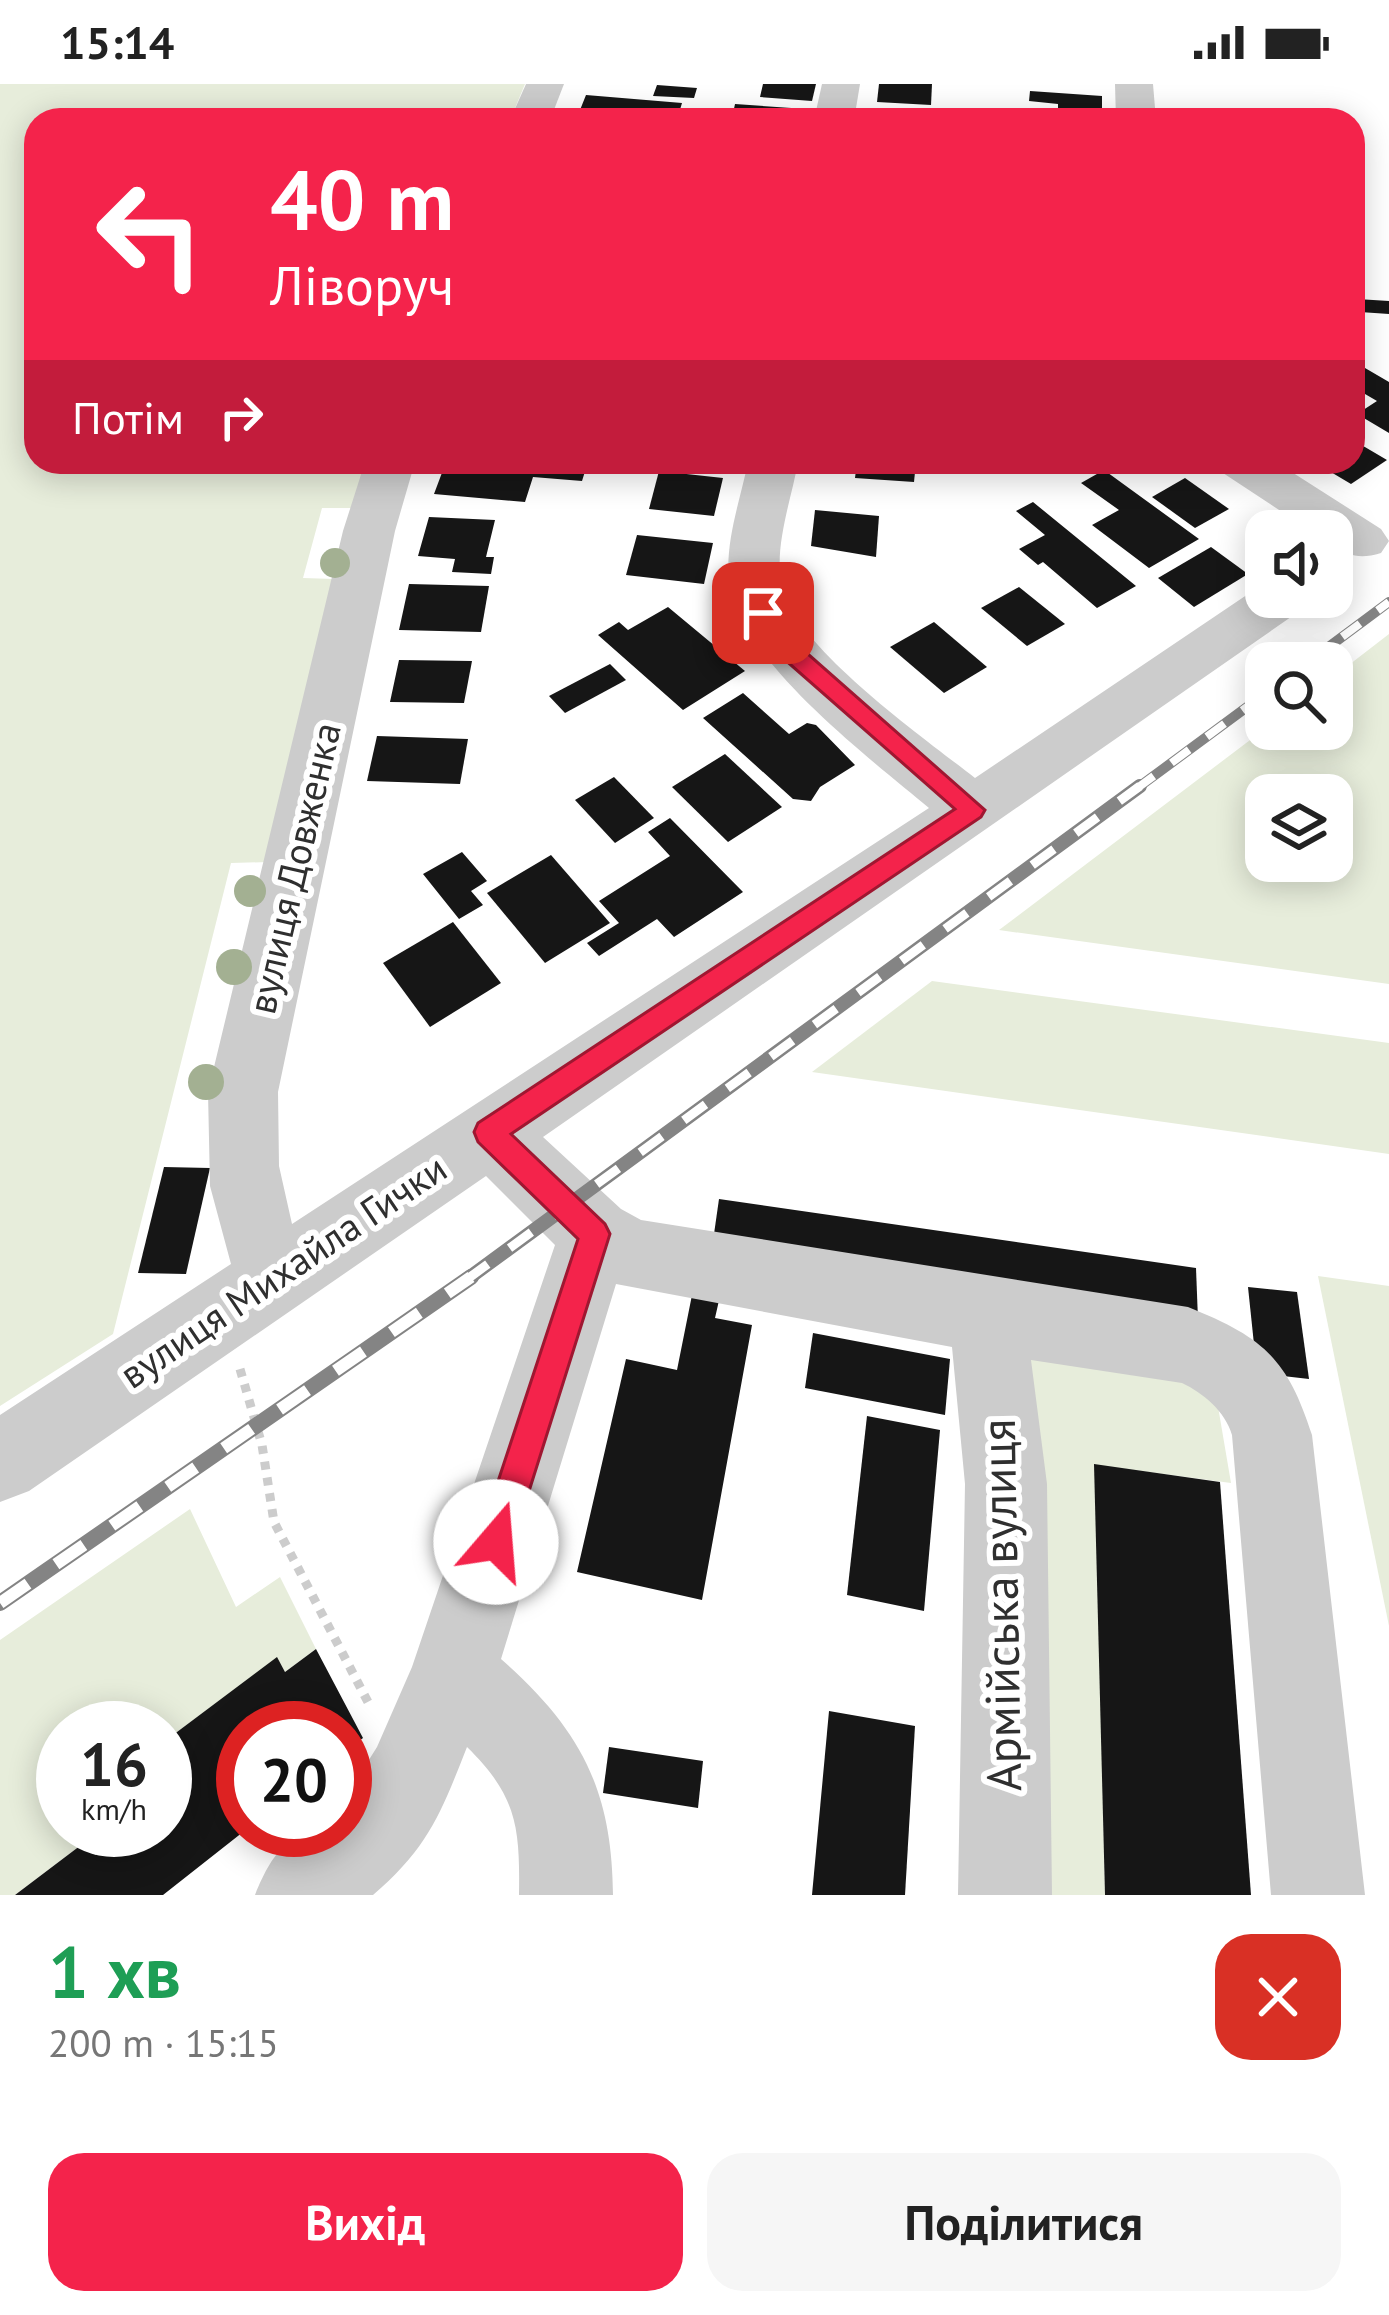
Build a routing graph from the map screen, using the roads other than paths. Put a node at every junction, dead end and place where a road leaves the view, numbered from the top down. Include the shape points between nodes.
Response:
1 (387, 474) edge
2 (771, 474) edge
3 (1259, 474) edge
4 (1361, 542) edge
5 (1252, 618) edge
6 (973, 810) junction
7 (489, 1132) junction
8 (595, 1234) junction
9 (248, 1293) junction
10 (987, 1316) junction
11 (0, 1462) edge
12 (453, 1674) junction
13 (302, 1895) edge
14 (566, 1895) edge
15 (1005, 1895) edge
16 (1318, 1895) edge

1 - 9 street, вулиця Довженка via 243,1092
2 - 6 street via 754,564 763,613 793,653
3 - 4 street
5 - 6 street, вулиця Михайла Гички
6 - 7 street, вулиця Михайла Гички
7 - 8 street
7 - 9 street, вулиця Михайла Гички
8 - 10 street via 630,1254 677,1265
8 - 12 street
9 - 11 street, вулиця Михайла Гички
10 - 15 street, Армійська вулиця via 1006,1484
10 - 16 street via 1188,1345 1223,1362 1263,1405
12 - 13 street via 378,1830
12 - 14 street via 532,1746 543,1767 567,1839

